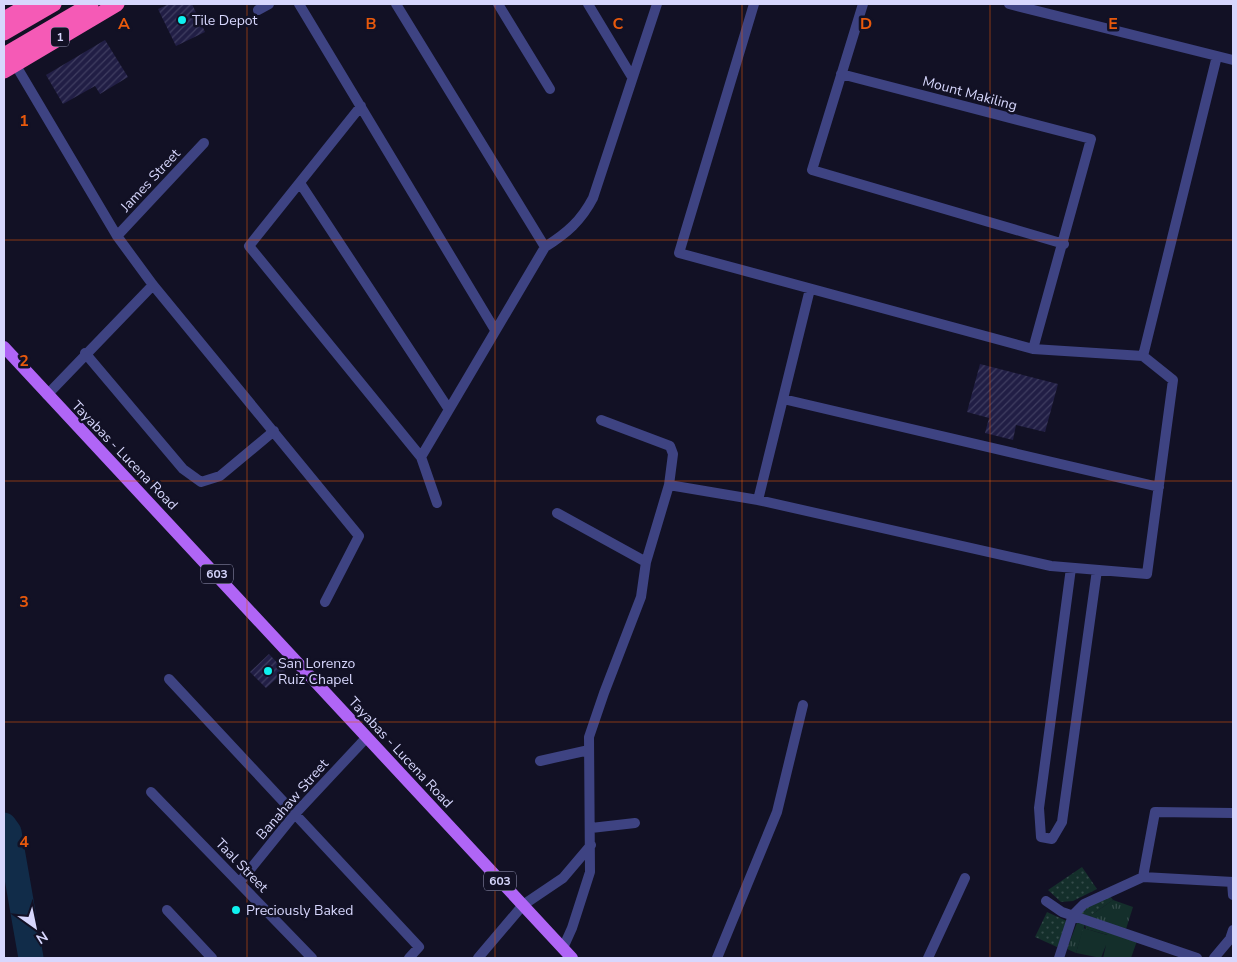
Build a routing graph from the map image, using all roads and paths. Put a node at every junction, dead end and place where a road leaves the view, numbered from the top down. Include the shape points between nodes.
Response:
1 (30, 4) edge
2 (54, 4) edge
3 (91, 4) edge
4 (117, 4) edge
5 (269, 4) edge
6 (299, 4) edge
7 (396, 4) edge
8 (498, 4) edge
9 (588, 4) edge
10 (657, 4) edge
11 (754, 4) edge
12 (863, 4) edge
13 (1009, 4) edge
14 (258, 10) dead end
15 (4, 19) edge
16 (4, 33) edge
17 (1217, 56) junction
18 (1233, 60) edge
19 (8, 63) edge
20 (841, 74) junction
21 (632, 77) junction
22 (550, 89) dead end
23 (361, 106) junction
24 (204, 143) dead end
25 (300, 183) junction
26 (117, 236) junction
27 (1064, 244) junction
28 (545, 247) junction
29 (153, 285) junction
30 (810, 289) junction
31 (495, 330) junction
32 (4, 347) edge
33 (1034, 349) junction
34 (85, 353) junction
35 (1143, 356) junction
36 (47, 395) junction
37 (783, 399) junction
38 (448, 408) junction
39 (601, 420) dead end
40 (274, 431) junction
41 (420, 457) junction
42 (669, 485) junction
43 (1159, 487) junction
44 (758, 500) junction
45 (437, 503) dead end
46 (557, 513) dead end
47 (646, 562) junction
48 (1071, 568) junction
49 (1097, 570) junction
50 (325, 602) dead end
51 (169, 679) dead end
52 (803, 705) dead end
53 (366, 737) junction
54 (589, 750) junction
55 (540, 761) dead end
56 (151, 792) dead end
57 (1233, 813) edge
58 (294, 816) junction
59 (635, 824) dead end
60 (591, 828) junction
61 (591, 845) junction
62 (1143, 877) junction
63 (965, 878) dead end
64 (240, 882) junction
65 (1232, 882) edge
66 (1233, 894) edge
67 (1046, 901) dead end
68 (523, 905) junction
69 (167, 910) dead end
70 (1073, 916) junction
71 (1233, 930) edge
72 (563, 948) junction
73 (212, 958) edge
74 (312, 958) edge
75 (409, 958) edge
76 (478, 958) edge
77 (572, 958) edge
78 (717, 958) edge
79 (928, 958) edge
80 (1059, 958) edge
81 (1196, 958) edge
82 (1214, 958) edge

1 - 15 highway
2 - 16 highway, 1
3 - 19 highway, 1
4 - 19 highway, 1
5 - 14 street
6 - 23 street
7 - 28 street
8 - 22 street
9 - 21 street
10 - 21 street
11 - 30 street via 679,253
12 - 20 street
13 - 17 street
17 - 18 street
17 - 35 street
19 - 26 street
20 - 27 street via 812,170
20 - 27 street, Mount Makiling via 1091,139
21 - 28 street via 584,215 570,230
23 - 25 street
23 - 31 street
24 - 26 street, James Street
25 - 38 street
25 - 41 street via 248,246
26 - 29 street
27 - 33 street
28 - 31 street
29 - 34 street
29 - 40 street
30 - 33 street
30 - 37 street
31 - 38 street
32 - 36 main road, Tayabas - Lucena Road / 603
33 - 35 street
34 - 36 street
34 - 40 street via 183,469 201,482 220,476
35 - 43 street via 1173,380
36 - 53 main road, Tayabas - Lucena Road / 603
37 - 43 street
37 - 44 street
38 - 41 street
39 - 42 street via 670,446 673,454
40 - 50 street via 358,536
41 - 45 street
42 - 44 street
42 - 47 street
43 - 49 street via 1147,574
44 - 48 street
46 - 47 street
47 - 54 street via 641,598 604,693 589,737
48 - 49 street
48 - 49 street via 1039,808 1042,837 1052,839 1062,822
51 - 58 street
52 - 78 street via 777,812
53 - 58 street, Banahaw Street
53 - 68 main road, Tayabas - Lucena Road / 603
54 - 55 street
54 - 60 street
56 - 64 street, Taal Street
57 - 62 street via 1154,812
58 - 64 street, Banahaw Street
58 - 75 street via 419,947
59 - 60 street
60 - 61 street
61 - 68 street via 563,878
61 - 72 street via 590,872
62 - 65 street
62 - 70 street via 1084,904
63 - 79 street
64 - 74 street, Taal Street
65 - 66 street
67 - 70 street
68 - 72 main road, Tayabas - Lucena Road / 603
68 - 76 street
69 - 73 street
70 - 80 street
70 - 81 street
71 - 82 street via 1230,939
72 - 77 main road, Tayabas - Lucena Road / 603

